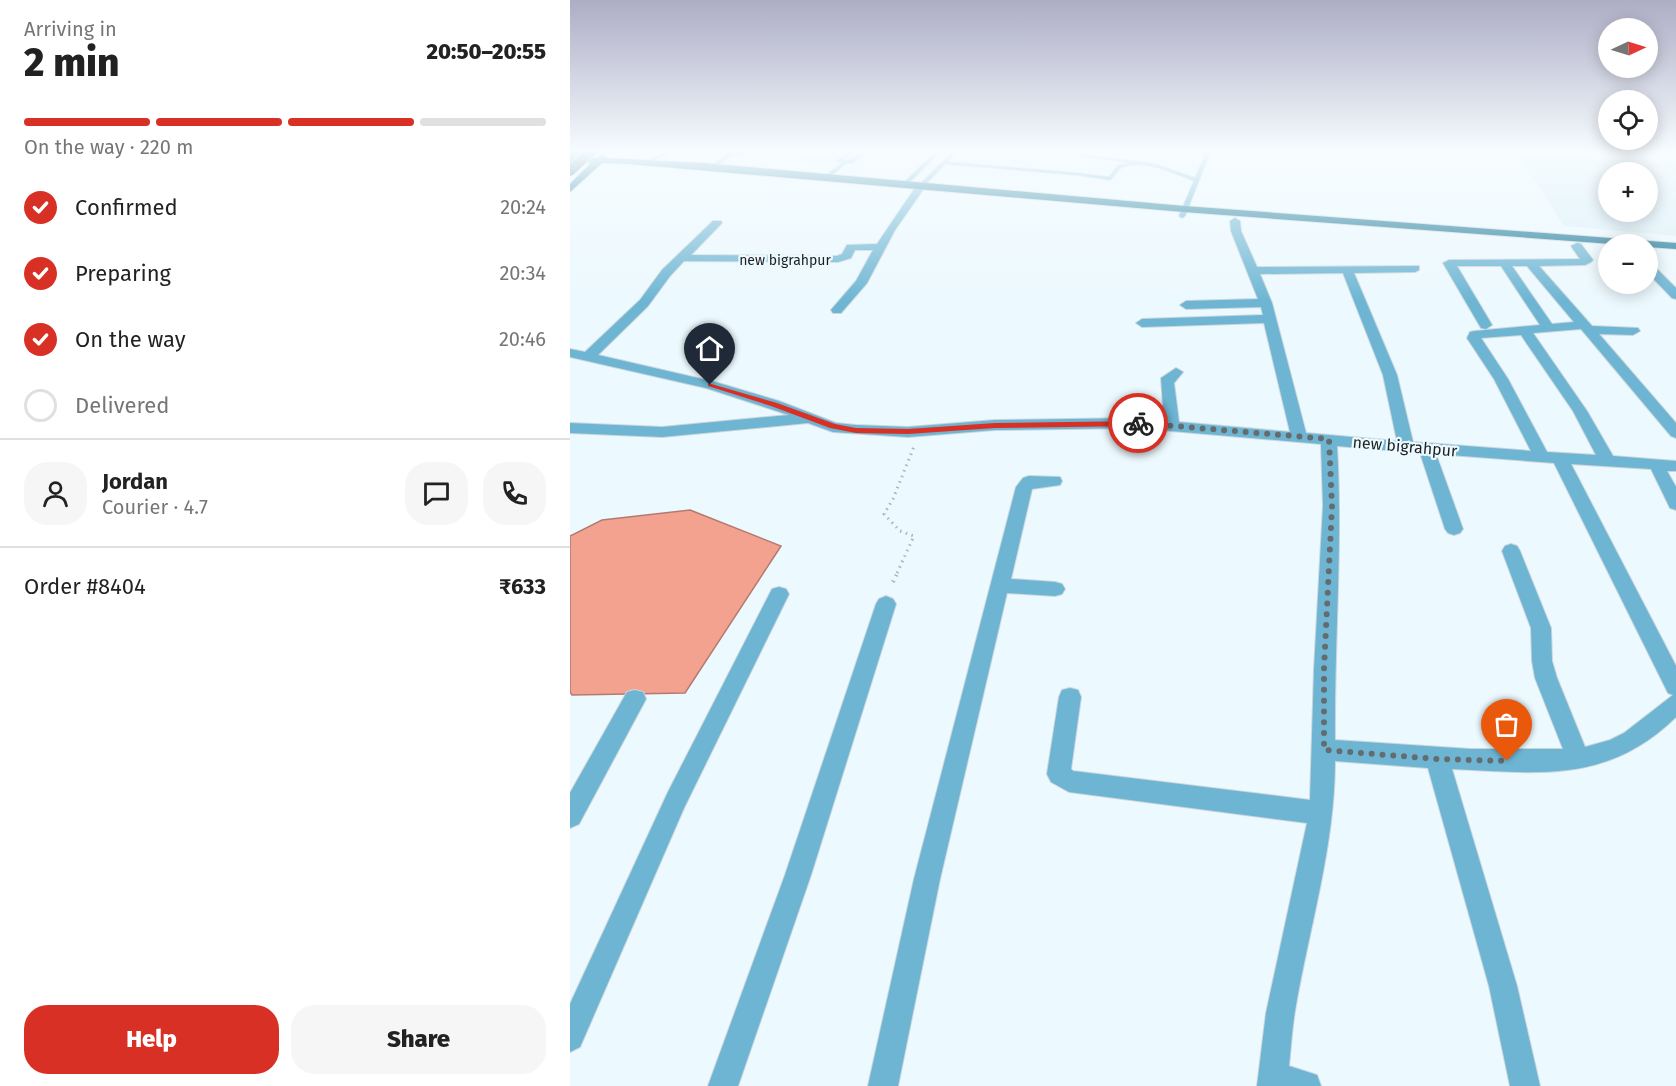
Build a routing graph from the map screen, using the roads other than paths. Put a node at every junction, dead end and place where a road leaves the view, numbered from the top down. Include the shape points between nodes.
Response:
1 (910, 201) edge
2 (1047, 201) edge
3 (1188, 201) edge
4 (1183, 213) junction
5 (1279, 220) junction
6 (1235, 221) junction
7 (717, 224) dead end
8 (1455, 233) junction
9 (1598, 242) edge
10 (1658, 245) edge
11 (1577, 246) junction
12 (1676, 246) edge
13 (880, 247) junction
14 (1598, 247) edge
15 (1658, 251) edge
16 (1676, 252) edge
17 (682, 258) junction
18 (1503, 261) junction
19 (1530, 262) junction
20 (1415, 268) dead end
21 (1347, 269) junction
22 (1254, 271) junction
23 (1658, 276) edge
24 (1676, 295) edge
25 (1266, 303) junction
26 (1186, 305) dead end
27 (837, 310) dead end
28 (1269, 320) junction
29 (1142, 323) dead end
30 (1486, 324) dead end
31 (1548, 328) junction
32 (1588, 328) junction
33 (1524, 330) junction
34 (1633, 332) dead end
35 (570, 353) edge
36 (588, 357) junction
37 (1176, 372) dead end
38 (812, 419) junction
39 (1172, 426) junction
40 (570, 428) edge
41 (1676, 433) edge
42 (1299, 437) junction
43 (1329, 439) junction
44 (1406, 447) junction
45 (1426, 448) junction
46 (1551, 459) junction
47 (1608, 462) junction
48 (1657, 466) junction
49 (1676, 466) edge
50 (1054, 481) dead end
51 (1676, 504) edge
52 (1454, 529) dead end
53 (1511, 551) dead end
54 (1000, 585) junction
55 (1055, 589) dead end
56 (889, 593) road end
57 (779, 594) dead end
58 (1676, 687) edge
59 (1070, 697) dead end
60 (635, 699) dead end
61 (1673, 711) edge
62 (1324, 750) junction
63 (1578, 758) junction
64 (1437, 759) junction
65 (1320, 813) junction
66 (570, 816) edge
67 (570, 1037) edge
68 (1273, 1081) edge
69 (723, 1086) edge
70 (883, 1086) edge
71 (1306, 1086) edge
72 (1525, 1086) edge

1 - 13 street
2 - 4 main road
3 - 4 lane
4 - 5 main road
4 - 6 main road
5 - 6 main road
5 - 8 main road
6 - 22 street
7 - 17 street
8 - 9 main road
8 - 11 main road
10 - 12 main road
11 - 14 main road
11 - 19 street via 1585,262
13 - 17 street, new bigrahpur via 851,247 847,256 838,259
13 - 27 street via 861,283
15 - 16 main road
17 - 36 street via 644,303
18 - 19 street
18 - 30 street via 1449,263
18 - 31 street
19 - 32 street
20 - 21 street
21 - 22 street
21 - 44 street via 1390,375
22 - 25 street
23 - 24 street
25 - 26 street
25 - 28 street
28 - 29 street
28 - 42 street
31 - 32 street
31 - 33 street
32 - 34 street
32 - 41 street
33 - 46 street via 1474,338 1501,379 1518,415
33 - 47 street via 1580,411
35 - 36 street, new bigrahpur
36 - 38 street, new bigrahpur via 737,392
37 - 39 street via 1167,383
38 - 39 street, new bigrahpur via 856,430 919,431 1093,422
38 - 40 street via 662,432
39 - 42 street, new bigrahpur
42 - 43 street, new bigrahpur
43 - 44 street, new bigrahpur
43 - 62 street via 1332,506
44 - 45 street, new bigrahpur
45 - 46 street, new bigrahpur
45 - 52 street
46 - 47 street, new bigrahpur
46 - 58 street
47 - 48 street, new bigrahpur
48 - 49 street, new bigrahpur
48 - 51 street
50 - 54 street via 1029,482 1024,487
53 - 63 street via 1541,628 1546,678
54 - 55 street
54 - 70 street via 927,879
56 - 69 street via 798,875
57 - 67 street via 676,800
59 - 65 street via 1059,774 1069,781
60 - 66 street
61 - 63 street via 1614,749
62 - 64 street
62 - 65 street
63 - 64 street via 1541,762
64 - 72 street via 1503,986
65 - 68 street via 1280,1013
68 - 71 street

